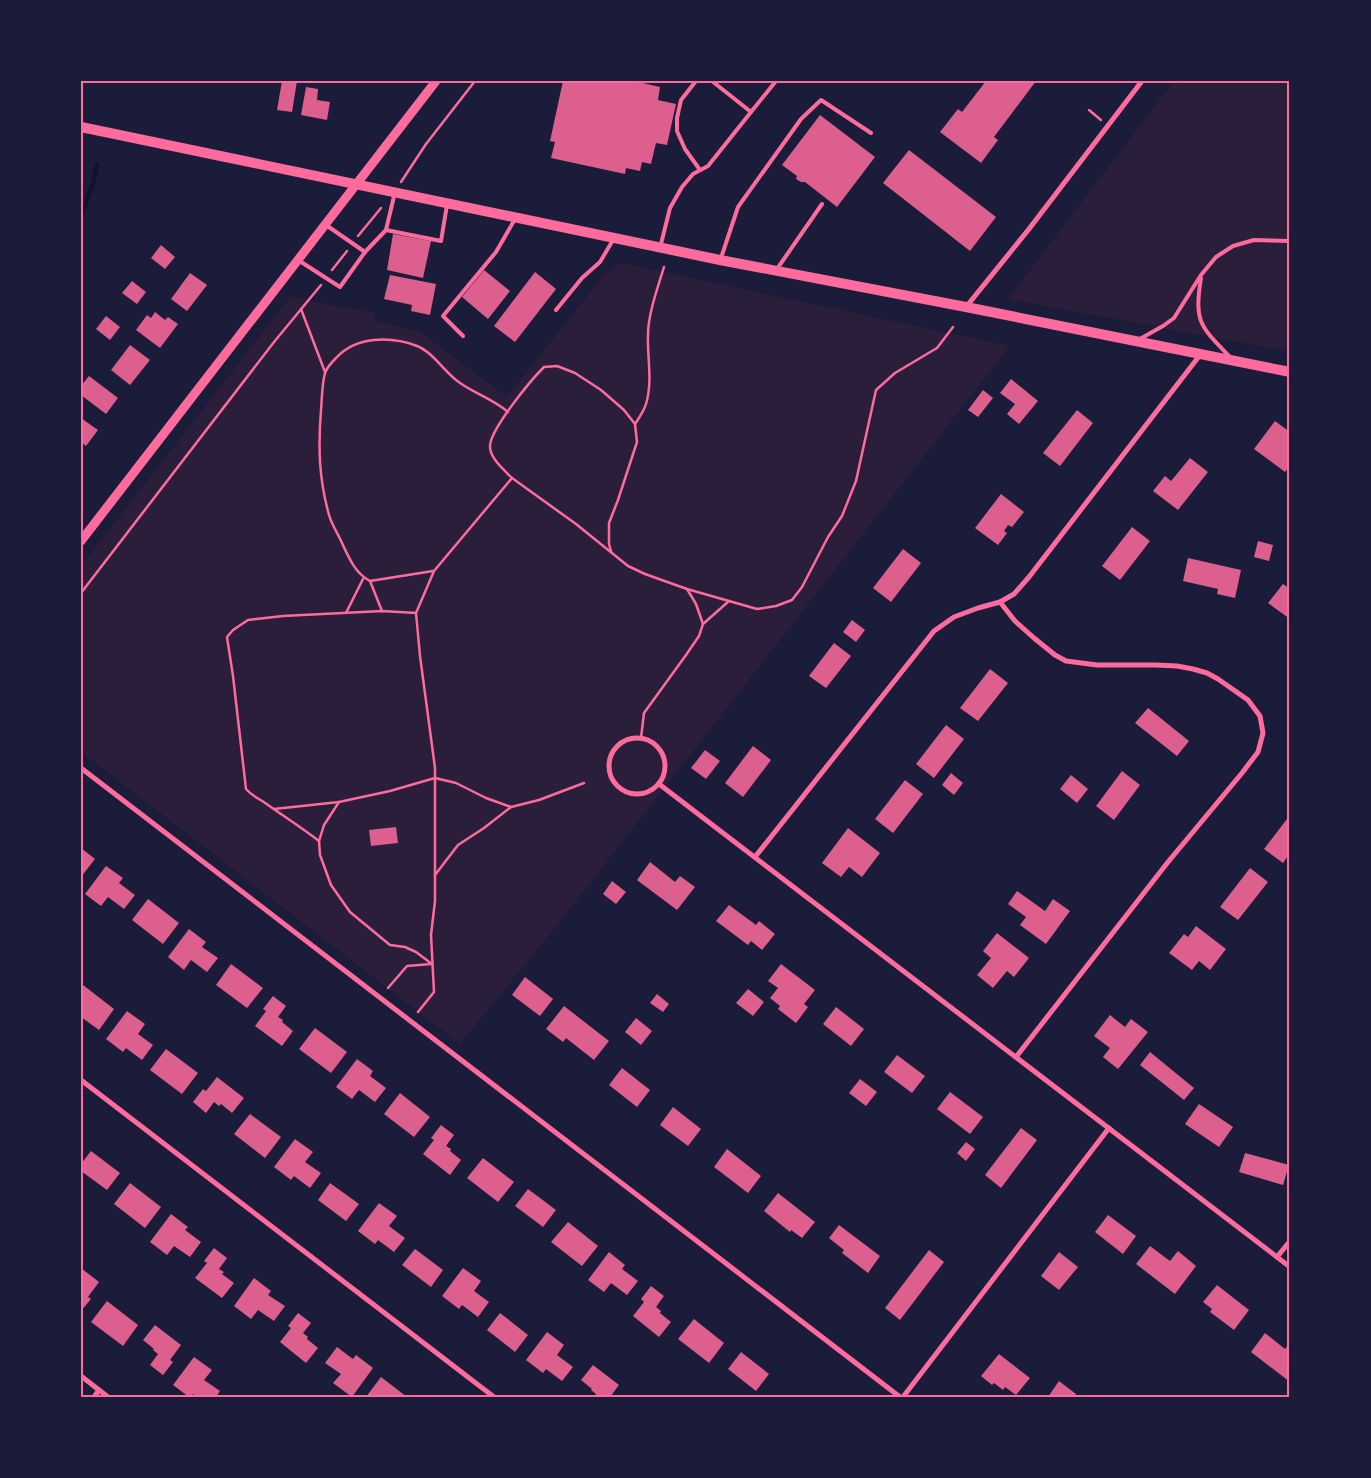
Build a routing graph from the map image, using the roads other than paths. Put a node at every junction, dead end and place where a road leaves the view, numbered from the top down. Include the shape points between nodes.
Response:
1 (436, 81) edge
2 (696, 81) edge
3 (712, 81) edge
4 (776, 81) edge
5 (1142, 81) edge
6 (751, 112) junction
7 (81, 127) edge
8 (871, 133) dead end
9 (700, 170) junction
10 (356, 184) junction
11 (395, 192) junction
12 (447, 203) junction
13 (822, 204) dead end
14 (516, 217) junction
15 (325, 224) junction
16 (386, 230) junction
17 (614, 238) junction
18 (1290, 241) edge
19 (660, 248) junction
20 (365, 252) junction
21 (298, 260) junction
22 (720, 260) junction
23 (776, 271) junction
24 (1201, 275) junction
25 (966, 307) junction
26 (556, 310) dead end
27 (463, 336) dead end
28 (1134, 342) junction
29 (1200, 355) junction
30 (1235, 362) junction
31 (1290, 372) edge
32 (81, 541) edge
33 (1000, 602) junction
34 (81, 768) edge
35 (659, 784) junction
36 (755, 857) junction
37 (1016, 1057) junction
38 (81, 1080) edge
39 (1109, 1128) junction
40 (1290, 1241) edge
41 (1277, 1257) junction
42 (1290, 1267) edge
43 (81, 1376) edge
44 (100, 1390) junction
45 (94, 1397) edge
46 (108, 1397) edge
47 (494, 1397) edge
48 (902, 1397) edge

1 - 10 street
2 - 9 lane via 681,100 677,132
3 - 6 lane
4 - 6 lane
5 - 25 street
6 - 9 lane via 708,166
7 - 10 main road
8 - 22 lane via 821,100 801,119 738,207
9 - 19 lane via 682,186 670,208
10 - 11 main road
10 - 15 street
11 - 12 main road
11 - 16 lane
12 - 14 main road
12 - 16 lane via 441,241
13 - 23 lane
14 - 17 main road
14 - 27 lane via 496,252 443,316
15 - 20 lane
15 - 21 street
16 - 20 lane
17 - 19 main road
17 - 26 lane via 600,262
18 - 24 lane via 1254,240 1233,246 1216,257
19 - 22 main road
20 - 21 lane via 340,287
21 - 32 street
22 - 23 main road
23 - 25 main road
24 - 28 lane via 1174,318
24 - 30 lane via 1198,316 1206,332
25 - 28 main road
28 - 29 main road
29 - 30 main road
29 - 33 street via 1029,578 1014,594
30 - 31 main road
33 - 36 street via 954,617 934,631
33 - 37 street via 1034,638 1066,660 1097,665 1177,666 1207,673 1248,700 1260,716 1263,733 1258,752 1242,773
34 - 48 street
35 - 35 street via 664,776 664,756 651,742 631,738 615,748 608,765 609,774 619,789 635,795 644,794
35 - 36 street
36 - 37 street
37 - 39 street
38 - 47 street
39 - 41 street
39 - 48 street
40 - 41 street
41 - 42 street
43 - 44 street
44 - 45 street
44 - 46 street

